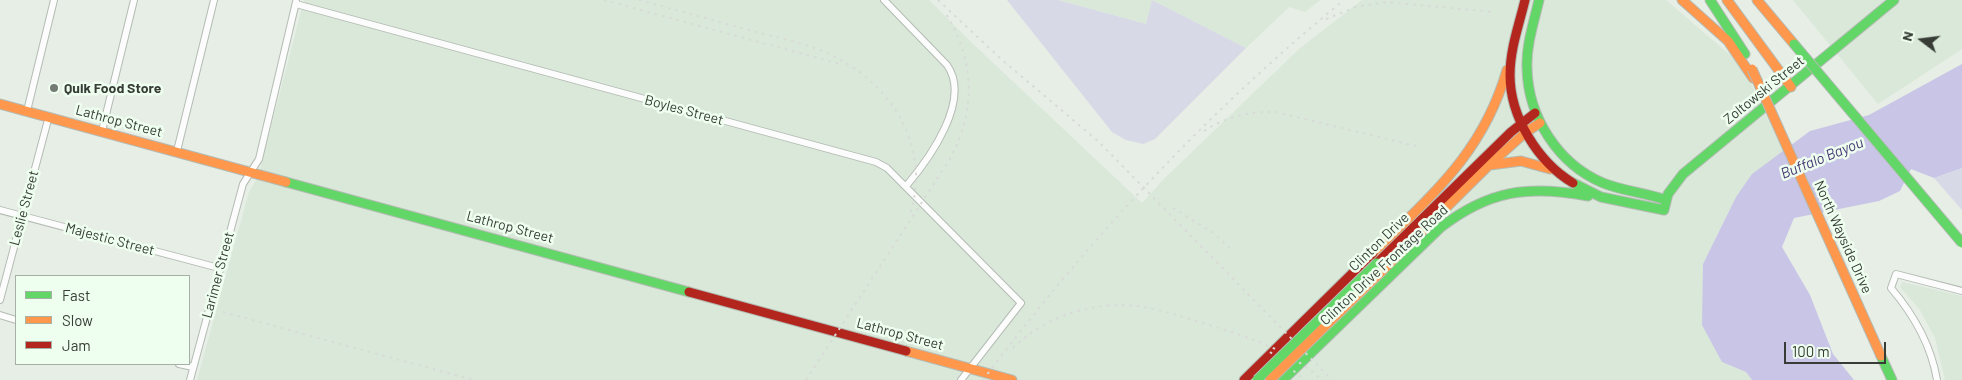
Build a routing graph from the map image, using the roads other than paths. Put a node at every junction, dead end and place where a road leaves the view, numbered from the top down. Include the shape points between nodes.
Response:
1 (54, 0) edge
2 (134, 0) edge
3 (214, 0) edge
4 (884, 0) edge
5 (1525, 0) edge
6 (1539, 0) edge
7 (1682, 0) edge
8 (1710, 0) edge
9 (1727, 0) edge
10 (1757, 0) edge
11 (1765, 0) edge
12 (1894, 0) edge
13 (296, 2) edge
14 (1784, 32) junction
15 (1516, 34) junction
16 (1531, 38) junction
17 (1513, 47) junction
18 (1750, 69) junction
19 (1791, 87) junction
20 (0, 104) edge
21 (27, 111) junction
22 (1535, 113) junction
23 (49, 116) junction
24 (1540, 123) junction
25 (1523, 127) junction
26 (102, 131) junction
27 (177, 151) junction
28 (1490, 153) junction
29 (1488, 166) junction
30 (251, 171) junction
31 (1556, 173) junction
32 (1475, 179) junction
33 (1446, 182) junction
34 (906, 186) junction
35 (1604, 200) junction
36 (1666, 200) junction
37 (0, 210) edge
38 (22, 216) junction
39 (1440, 228) junction
40 (1962, 243) edge
41 (1380, 266) junction
42 (219, 268) junction
43 (1962, 291) edge
44 (0, 300) edge
45 (0, 315) edge
46 (15, 320) edge
47 (1262, 363) junction
48 (182, 365) edge
49 (193, 368) junction
50 (969, 368) junction
51 (190, 380) edge
52 (961, 380) edge
53 (1012, 380) edge
54 (1244, 380) edge
55 (1257, 380) edge
56 (1270, 380) edge
57 (1278, 380) edge
58 (1283, 380) edge
59 (1892, 380) edge
60 (1937, 380) edge

1 - 21 street
2 - 26 street
3 - 27 street
4 - 34 street via 947,65 954,83 950,115 940,139
5 - 15 street
6 - 16 street
7 - 18 street via 1728,41
8 - 18 street, North Wayside Drive via 1737,39
9 - 19 street
10 - 14 street
11 - 14 street
12 - 19 street, Zoltowski Street
13 - 30 street, Larimer Street via 258,159
13 - 34 street, Boyles Street via 876,162 892,171
14 - 40 street, bridge
15 - 16 street
15 - 17 street
16 - 22 street via 1527,66
17 - 25 street via 1511,90
17 - 33 street, Clinton Drive Frontage Road via 1505,81 1489,120 1471,151
18 - 59 street, North Wayside Drive, bridge
19 - 36 street, Zoltowski Street via 1683,174
20 - 21 street, Lathrop Street
21 - 23 street, Lathrop Street
22 - 24 street
22 - 25 street, Clinton Drive
23 - 26 street, Lathrop Street
23 - 38 street, Leslie Street
24 - 25 street, Clinton Drive
24 - 36 street via 1570,162 1591,176
25 - 28 street, Clinton Drive
25 - 29 street, Clinton Drive
25 - 31 street
26 - 27 street, Lathrop Street
27 - 30 street, Lathrop Street
28 - 33 street
28 - 41 street, Clinton Drive
29 - 31 street via 1516,160
29 - 32 street, Clinton Drive
30 - 42 street, Larimer Street via 243,184
30 - 50 street, Lathrop Street
31 - 35 street
32 - 39 street
32 - 41 street, Clinton Drive
33 - 47 street, Clinton Drive Frontage Road
34 - 50 street, Boyles Street via 1021,303
35 - 36 street, Zoltowski Street via 1664,210
35 - 39 street, Clinton Drive Frontage Road via 1552,189 1520,190 1485,198
37 - 38 street, Majestic Street
38 - 42 street, Majestic Street
38 - 44 street, Leslie Street
39 - 58 street, Clinton Drive Frontage Road
41 - 55 street, Clinton Drive, bridge
41 - 56 street, Clinton Drive, bridge
42 - 49 street, Larimer Street
43 - 60 street via 1896,274 1891,288 1924,335
45 - 46 street
47 - 54 street, Clinton Drive Frontage Road
47 - 57 street
48 - 49 street
49 - 51 street, Larimer Street
50 - 52 street
50 - 53 street, Lathrop Street

